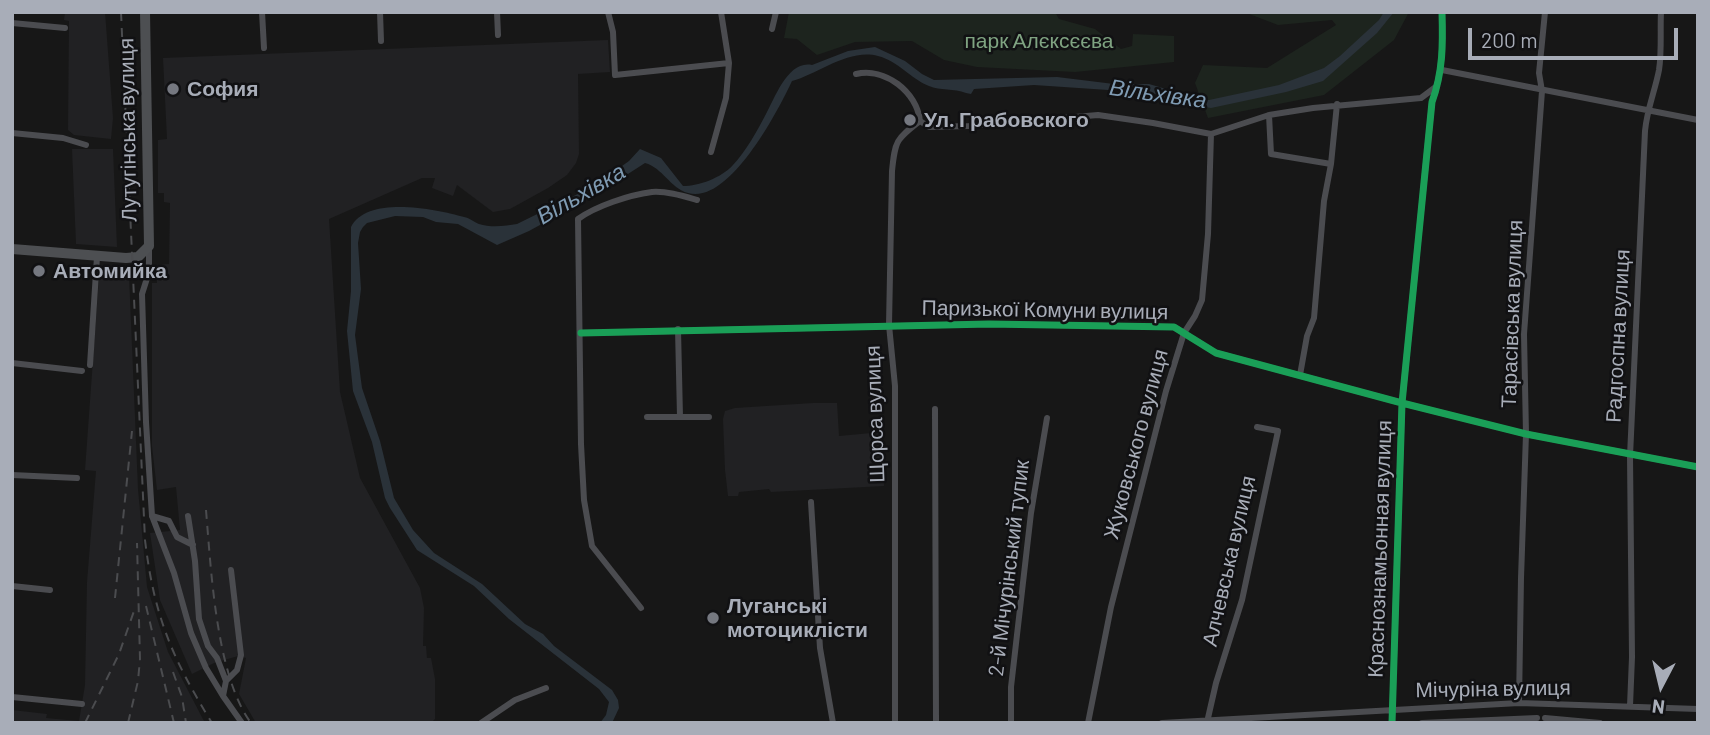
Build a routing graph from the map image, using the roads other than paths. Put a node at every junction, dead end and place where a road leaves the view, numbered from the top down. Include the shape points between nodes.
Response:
1 (145, 12) edge
2 (262, 12) edge
3 (380, 12) edge
4 (497, 12) edge
5 (608, 12) edge
6 (721, 12) edge
7 (776, 12) edge
8 (1442, 12) edge
9 (1545, 12) edge
10 (1661, 12) edge
11 (12, 23) edge
12 (65, 28) dead end
13 (772, 29) dead end
14 (498, 35) dead end
15 (381, 41) dead end
16 (264, 48) dead end
17 (729, 64) junction
18 (1442, 70) junction
19 (856, 74) dead end
20 (1439, 85) junction
21 (1542, 91) junction
22 (1337, 104) junction
23 (1646, 112) junction
24 (1269, 115) junction
25 (1698, 120) edge
26 (920, 121) junction
27 (12, 133) edge
28 (1211, 134) junction
29 (86, 145) dead end
30 (711, 152) dead end
31 (1331, 164) junction
32 (697, 200) dead end
33 (149, 246) junction
34 (12, 249) edge
35 (97, 257) junction
36 (889, 325) junction
37 (678, 329) junction
38 (581, 333) junction
39 (1184, 333) junction
40 (12, 362) edge
41 (90, 365) dead end
42 (82, 371) dead end
43 (1300, 375) junction
44 (1402, 403) junction
45 (935, 410) dead end
46 (647, 417) dead end
47 (680, 417) junction
48 (709, 417) dead end
49 (1047, 418) dead end
50 (1257, 427) dead end
51 (1526, 435) junction
52 (1630, 456) junction
53 (1698, 467) edge
54 (12, 475) edge
55 (77, 478) dead end
56 (811, 502) dead end
57 (152, 516) junction
58 (188, 516) dead end
59 (193, 545) junction
60 (231, 570) dead end
61 (12, 586) edge
62 (50, 590) dead end
63 (641, 608) dead end
64 (226, 681) junction
65 (546, 688) dead end
66 (223, 696) junction
67 (12, 697) edge
68 (1519, 703) junction
69 (82, 704) dead end
70 (1630, 706) junction
71 (1392, 709) junction
72 (1698, 709) edge
73 (1536, 718) dead end
74 (1545, 718) dead end
75 (1208, 719) junction
76 (1521, 720) edge
77 (242, 723) edge
78 (481, 723) edge
79 (833, 723) edge
80 (895, 723) edge
81 (936, 723) edge
82 (1011, 723) edge
83 (1088, 723) edge
84 (1163, 723) edge
85 (1392, 723) edge
86 (1422, 723) edge
87 (1600, 723) edge

1 - 33 main road, Лутугінська вулиця
2 - 16 street
3 - 15 street
4 - 14 street
5 - 17 street via 615,75
6 - 17 street
7 - 13 street
8 - 18 street, Краснознамьонная вулиця
9 - 21 street, Тарасівська вулиця via 1539,73
10 - 23 street, Радгоспна вулиця via 1659,68
11 - 12 street
17 - 30 street via 726,98
18 - 20 street, Краснознамьонная вулиця
18 - 21 street
19 - 26 street via 869,71 904,89 919,107
20 - 22 street via 1421,99
20 - 44 street, Краснознамьонная вулиця via 1433,102
21 - 23 street
21 - 51 street, Тарасівська вулиця via 1524,334
22 - 24 street
22 - 31 street
23 - 25 street
23 - 52 street, Радгоспна вулиця
24 - 28 street
24 - 31 street via 1271,154
26 - 28 street via 929,127 969,126 1098,116
26 - 36 street, Щорса вулиця via 899,137 894,151
27 - 29 street
28 - 39 street, Жуковського вулиця via 1202,300
31 - 43 street via 1314,318
32 - 38 street via 652,192 593,209 578,219
33 - 35 main road via 138,257
33 - 57 street via 149,272 142,294
34 - 35 main road
35 - 41 street
36 - 37 street, Паризької Комуни вулиця
36 - 39 street, Паризької Комуни вулиця via 1138,325 1174,327
36 - 80 street, Щорса вулиця via 895,386
37 - 38 street, Паризької Комуни вулиця
37 - 47 street
38 - 63 street via 581,444 592,546
39 - 43 street, Паризької Комуни вулиця via 1216,353
39 - 83 street, Жуковського вулиця via 1111,607
40 - 42 street
43 - 44 street, Паризької Комуни вулиця
44 - 51 street, Паризької Комуни вулиця
44 - 71 street, Краснознамьонная вулиця
45 - 81 street
46 - 47 street
47 - 48 street
49 - 82 street, 2-й Мічурінський тупик via 1031,513
50 - 75 street, Алчевська вулиця via 1278,431 1242,600
51 - 52 street, Паризької Комуни вулиця
51 - 68 street, Тарасівська вулиця
52 - 53 street, Паризької Комуни вулиця
52 - 70 street, Радгоспна вулиця
54 - 55 street
56 - 79 street via 820,648
57 - 59 street via 169,521 177,537
57 - 66 street via 191,633
58 - 59 street
59 - 64 street via 199,619
60 - 64 street via 241,655 237,670
61 - 62 street
64 - 66 street
65 - 78 street via 516,700
66 - 77 street
67 - 69 street
68 - 70 street, Мічуріна вулиця
68 - 71 street, Мічуріна вулиця
70 - 72 street, Мічуріна вулиця
71 - 75 street, Мічуріна вулиця
71 - 85 street, Краснознамьонная вулиця
73 - 76 street, Мічуріна вулиця
74 - 87 street, Мічуріна вулиця
75 - 84 street, Мічуріна вулиця
76 - 86 street, Мічуріна вулиця

